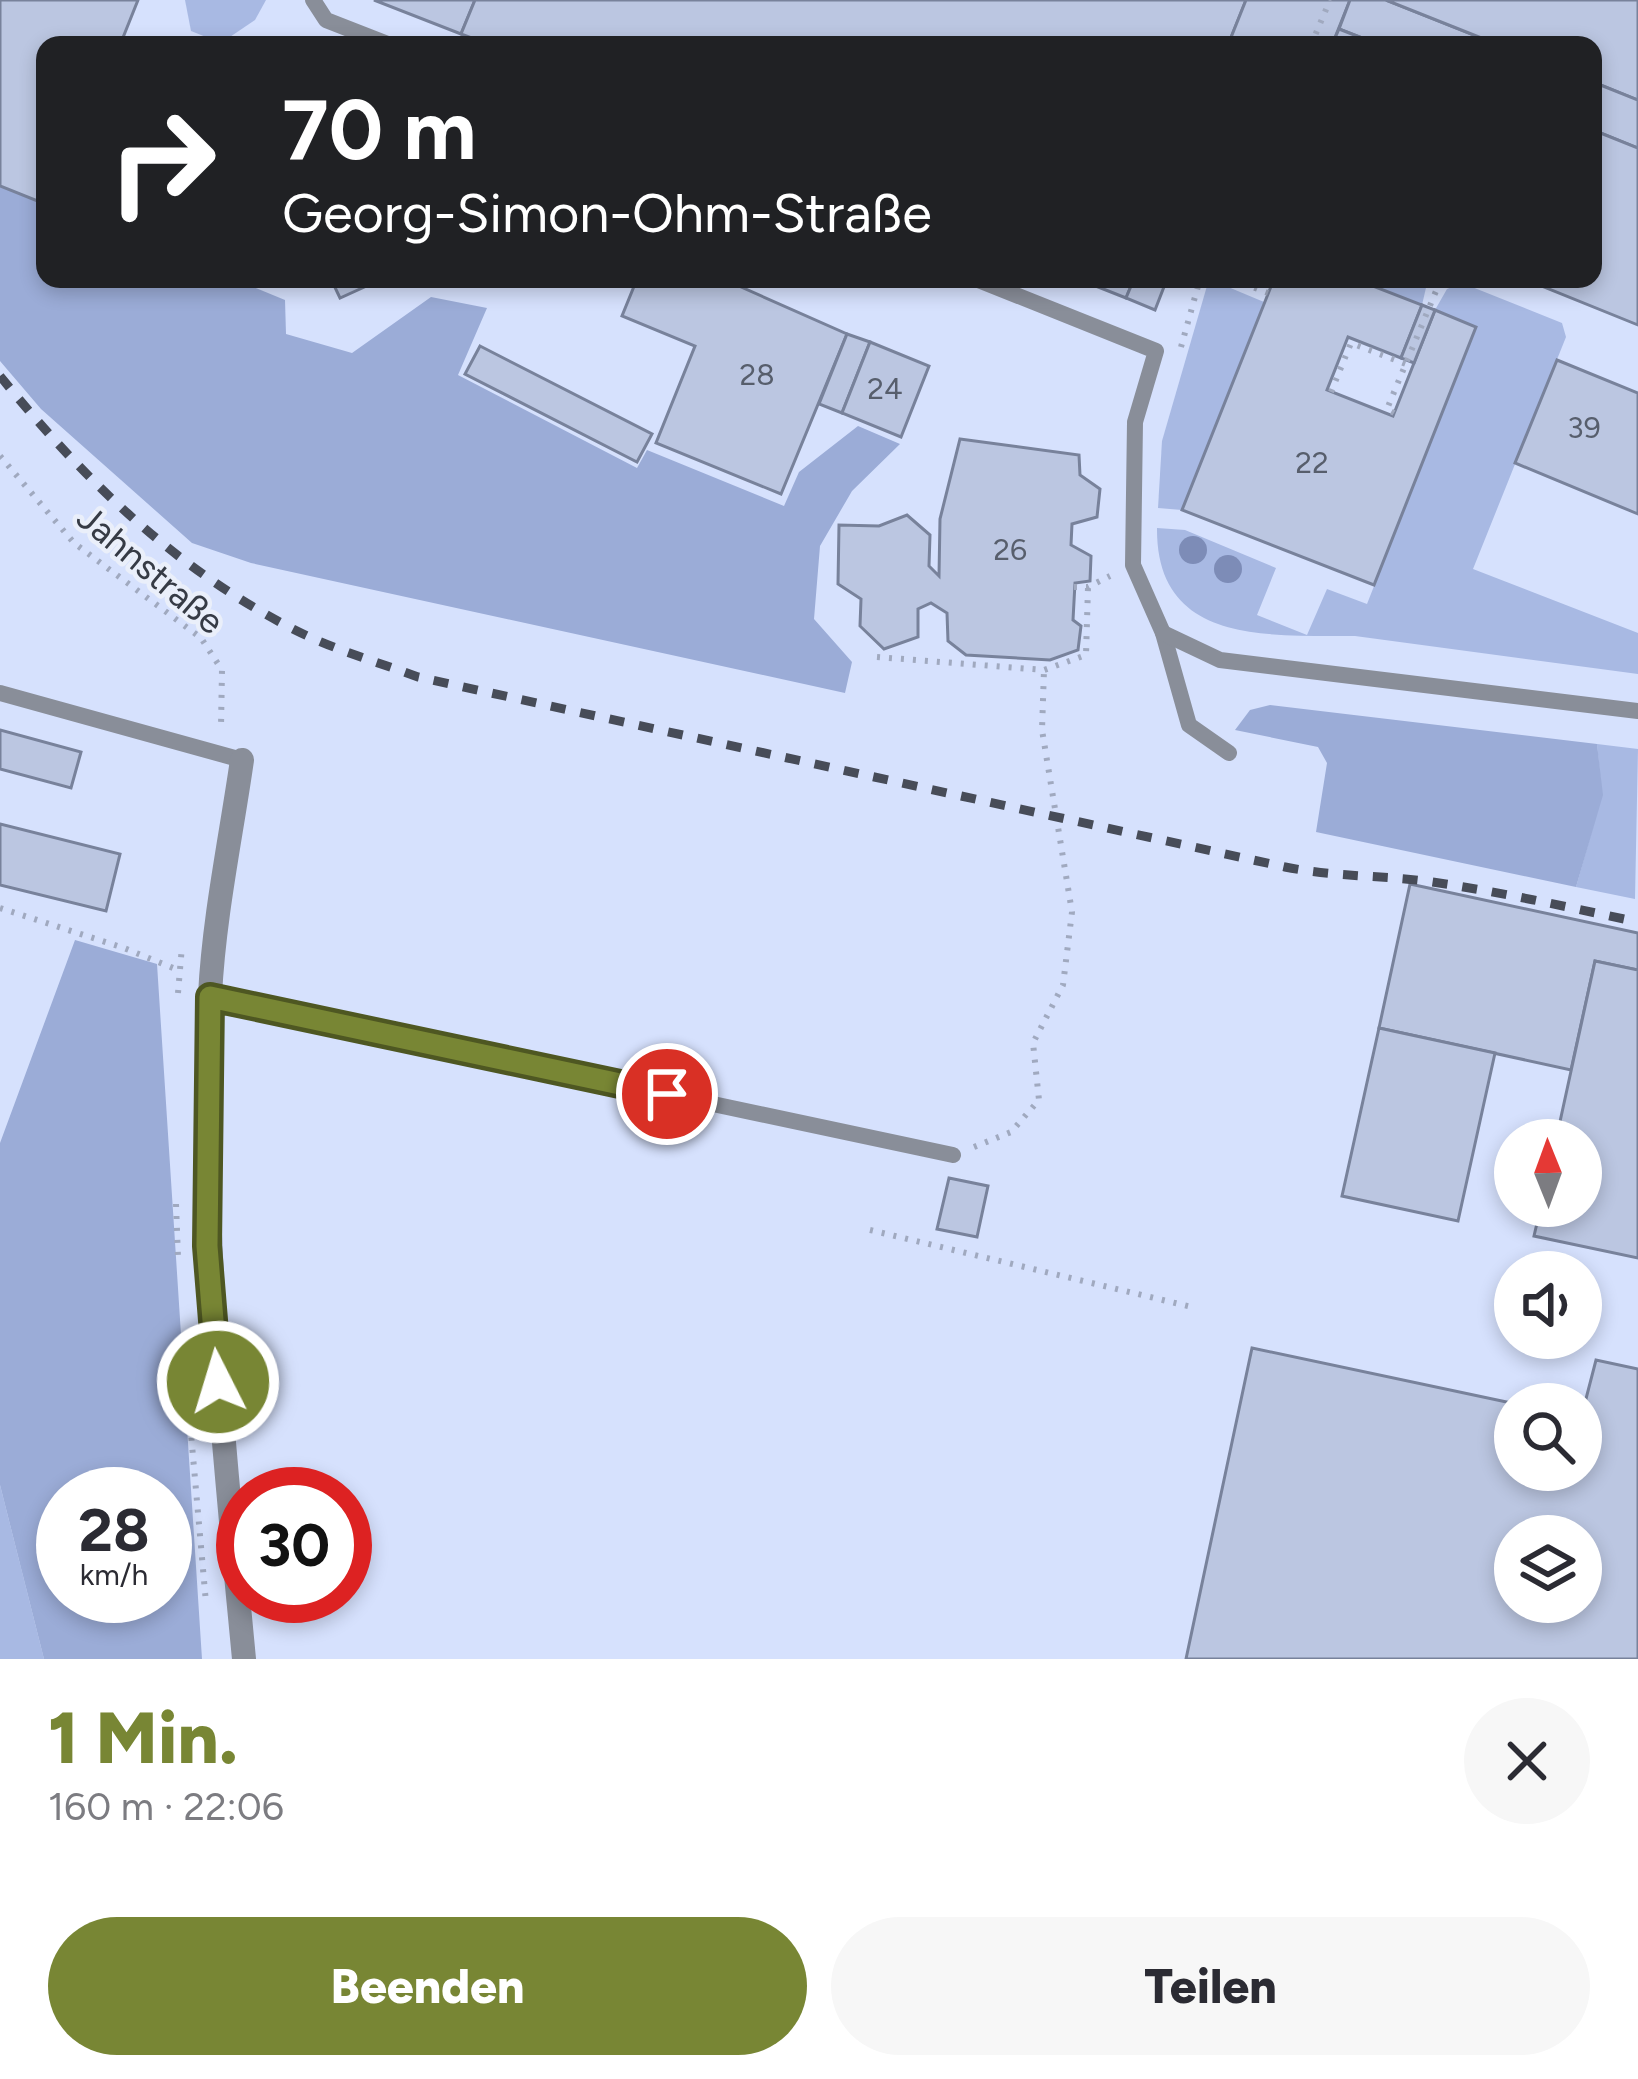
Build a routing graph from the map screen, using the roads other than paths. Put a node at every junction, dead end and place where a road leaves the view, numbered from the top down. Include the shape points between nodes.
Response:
1 (313, 0) edge
2 (367, 36) edge
3 (998, 288) edge
4 (1163, 632) junction
5 (0, 693) edge
6 (1638, 711) edge
7 (1229, 753) dead end
8 (242, 760) joint
9 (210, 997) junction
10 (953, 1155) road end
11 (244, 1659) edge

1 - 2 lane via 326,20
3 - 4 lane via 1156,351 1135,422 1133,565
4 - 6 lane via 1220,660
4 - 7 lane via 1189,725
5 - 8 lane
8 - 9 street
9 - 10 lane
9 - 11 street via 207,1246

